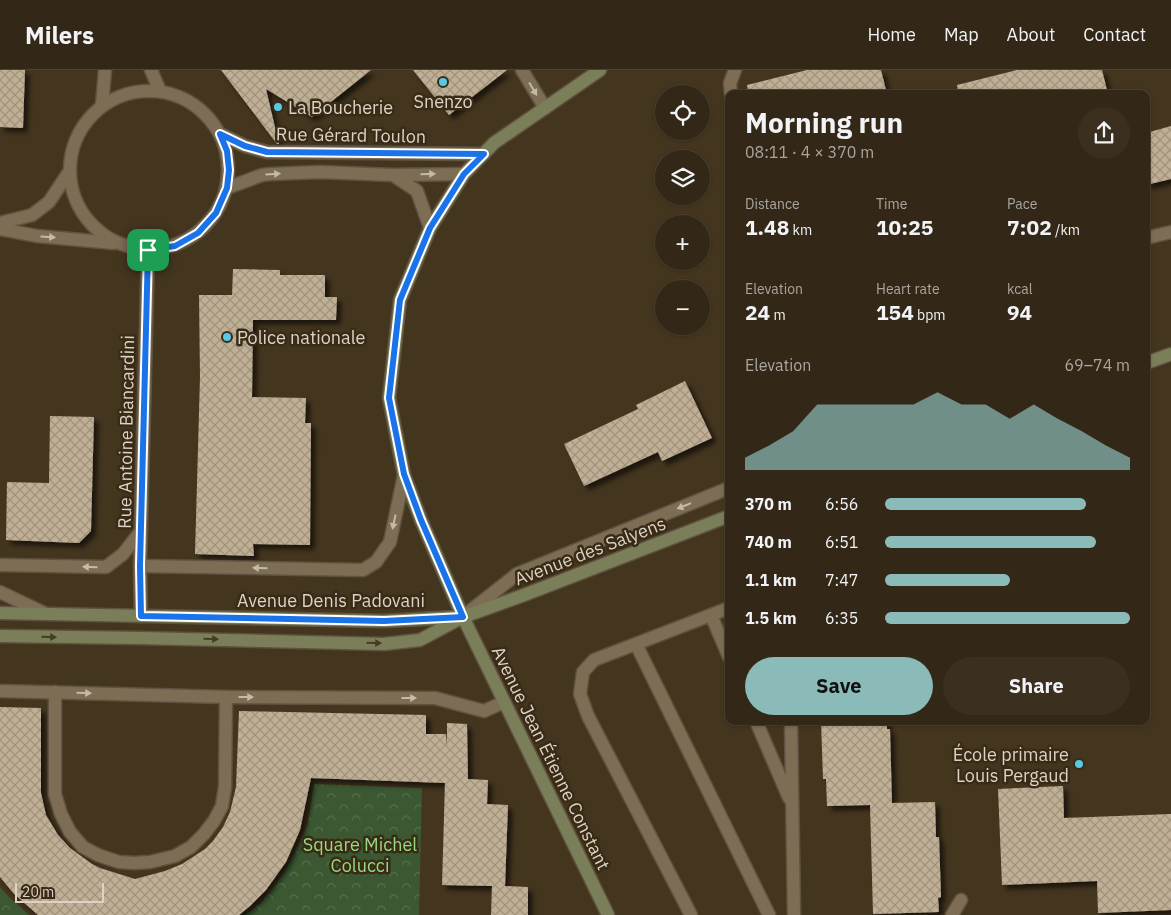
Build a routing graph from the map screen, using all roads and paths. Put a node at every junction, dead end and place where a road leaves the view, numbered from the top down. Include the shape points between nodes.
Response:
1 (105, 70) edge
2 (152, 70) edge
3 (522, 70) edge
4 (600, 70) edge
5 (736, 70) edge
6 (730, 90) edge
7 (160, 91) junction
8 (102, 105) junction
9 (545, 108) junction
10 (220, 134) junction
11 (484, 154) junction
12 (69, 172) junction
13 (464, 174) junction
14 (393, 175) junction
15 (227, 188) junction
16 (0, 223) edge
17 (430, 228) junction
18 (0, 229) edge
19 (1171, 232) edge
20 (1150, 237) edge
21 (117, 244) junction
22 (148, 250) junction
23 (1171, 354) edge
24 (1150, 362) edge
25 (404, 474) junction
26 (725, 490) edge
27 (725, 518) edge
28 (141, 531) junction
29 (0, 565) edge
30 (140, 566) junction
31 (0, 592) edge
32 (725, 610) edge
33 (0, 613) edge
34 (44, 613) junction
35 (711, 615) junction
36 (141, 616) junction
37 (463, 617) junction
38 (0, 636) edge
39 (636, 644) junction
40 (725, 648) edge
41 (0, 691) edge
42 (55, 692) junction
43 (226, 697) junction
44 (504, 702) junction
45 (758, 725) edge
46 (791, 725) edge
47 (792, 805) junction
48 (961, 900) dead end
49 (687, 914) edge
50 (608, 915) edge
51 (769, 915) edge
52 (794, 915) edge
53 (952, 915) edge

1 - 8 street
2 - 7 street
3 -> 9 street
4 - 9 main road, Avenue Jean Étienne Constant
5 - 6 street
7 - 8 street via 121,95
7 - 10 street via 195,105
8 - 12 street via 84,123 73,146
9 - 11 main road, Avenue Jean Étienne Constant via 494,143
10 - 11 street, Rue Gérard Toulon via 267,152
10 - 15 street via 227,151
11 - 13 main road, Avenue Jean Étienne Constant
12 - 16 street via 50,202 32,215
12 - 21 street via 72,194 82,215 98,232
14 -> 13 street
13 - 17 main road, Avenue Jean Étienne Constant
15 -> 14 street via 262,175 320,172
14 - 17 street via 417,191
15 - 22 street via 216,213 198,233 175,246
17 - 25 main road, Avenue Jean Étienne Constant via 400,300 389,398
18 -> 21 street
19 - 20 street
21 - 22 street
22 - 28 street, Rue Antoine Biancardini
23 - 24 main road
25 -> 30 street via 390,542 376,562 364,570
25 - 37 main road, Avenue Jean Étienne Constant
26 -> 37 street via 517,574
27 - 37 main road, Avenue des Salyens
28 -> 29 street via 123,554 106,567
28 - 30 street, Rue Antoine Biancardini
30 - 36 street, Rue Antoine Biancardini
31 - 34 street
32 - 35 street
33 - 34 main road, Avenue Denis Padovani
34 - 36 main road, Avenue Denis Padovani
35 - 39 street
35 - 40 street
36 - 37 main road, Avenue Denis Padovani via 384,621
38 -> 37 main road, Avenue Denis Padovani via 384,644 420,640
37 - 44 main road, Avenue Jean Étienne Constant
39 - 49 street via 594,660 583,672 580,694
39 - 51 street
41 - 42 street
42 -> 43 street
42 - 43 street via 56,794 61,814 70,832 84,847 98,855 134,864 175,856 191,847 214,821 222,806 225,787
43 -> 44 street via 435,698 484,712
44 - 50 main road, Avenue Jean Étienne Constant
45 - 47 street
46 - 47 street
47 - 52 street
48 - 53 street

